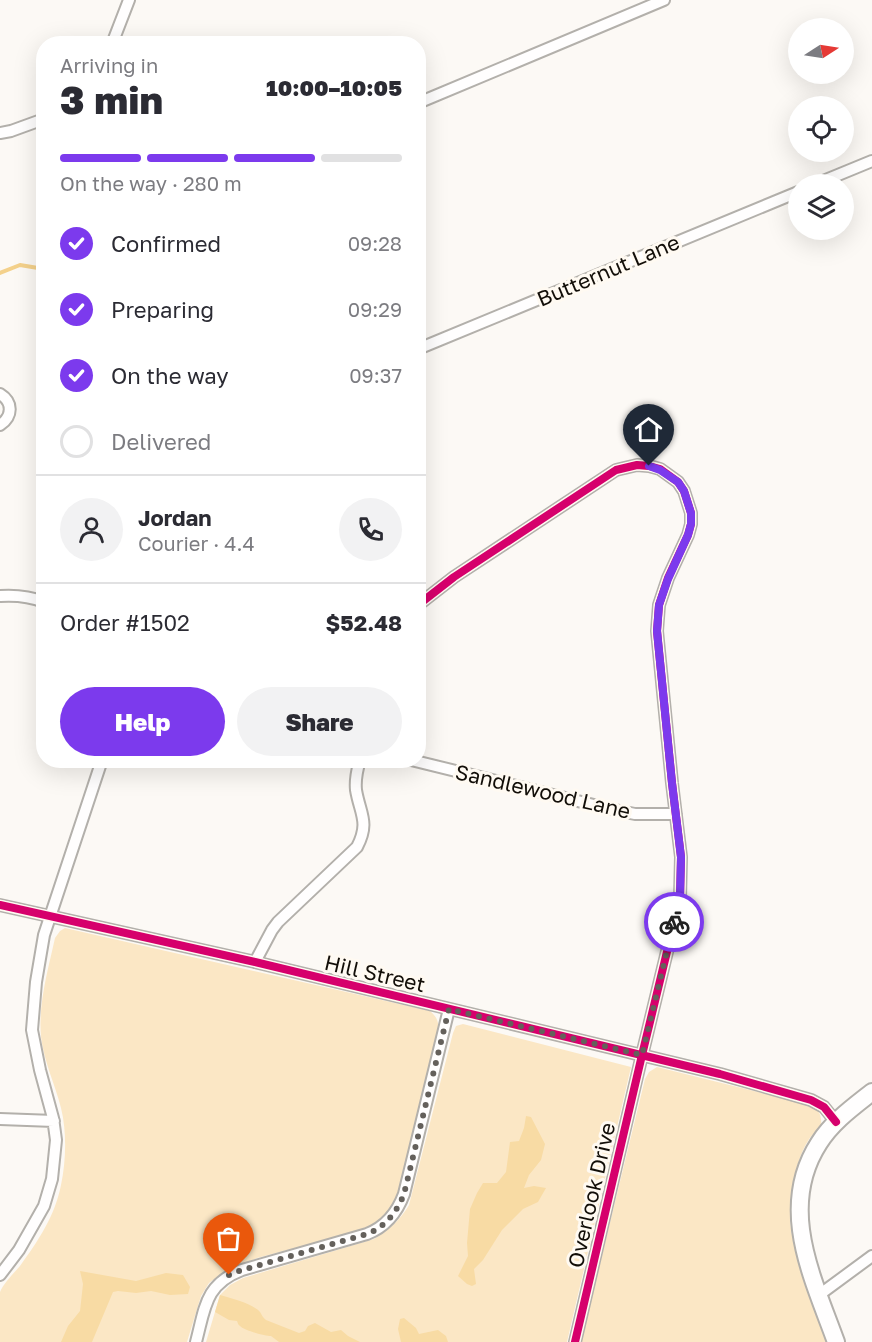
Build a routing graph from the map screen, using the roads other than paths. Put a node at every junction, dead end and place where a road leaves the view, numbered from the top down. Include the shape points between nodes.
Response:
1 (129, 0) edge
2 (664, 0) edge
3 (114, 36) edge
4 (426, 100) edge
5 (36, 122) edge
6 (0, 133) edge
7 (872, 161) edge
8 (840, 174) edge
9 (788, 196) edge
10 (426, 346) edge
11 (0, 394) edge
12 (0, 425) edge
13 (0, 596) edge
14 (426, 599) edge
15 (36, 600) edge
16 (426, 764) edge
17 (99, 768) edge
18 (359, 768) edge
19 (676, 814) junction
20 (0, 905) edge
21 (51, 917) junction
22 (255, 962) junction
23 (449, 1009) junction
24 (642, 1055) junction
25 (872, 1092) edge
26 (0, 1119) edge
27 (54, 1121) junction
28 (836, 1122) junction
29 (872, 1256) edge
30 (0, 1275) edge
31 (819, 1295) junction
32 (196, 1342) edge
33 (575, 1342) edge
34 (836, 1342) edge

1 - 3 street
2 - 4 street
5 - 6 street
7 - 8 street
9 - 10 street, Butternut Lane
11 - 12 street via 10,408 8,418
13 - 15 street
14 - 19 street, Overlook Drive via 616,470 649,466 678,482 688,501 691,524 659,605 657,631
16 - 19 street, Sandlewood Lane via 610,809 635,814
17 - 21 street
18 - 22 street via 356,791 364,825 357,847 278,922
19 - 24 street, Overlook Drive via 680,898
20 - 21 street, Hill Street
21 - 22 street, Hill Street
21 - 27 street via 44,934 32,1030
22 - 23 street, Hill Street
23 - 24 street, Hill Street
23 - 32 street via 404,1194 394,1214 367,1234 226,1276 208,1300
24 - 28 street, Hill Street via 811,1100 824,1107
24 - 33 street, Overlook Drive
25 - 28 street
26 - 27 street
27 - 30 street via 54,1165 44,1206
28 - 31 street via 809,1160 799,1199 802,1240
29 - 31 street
31 - 34 street

